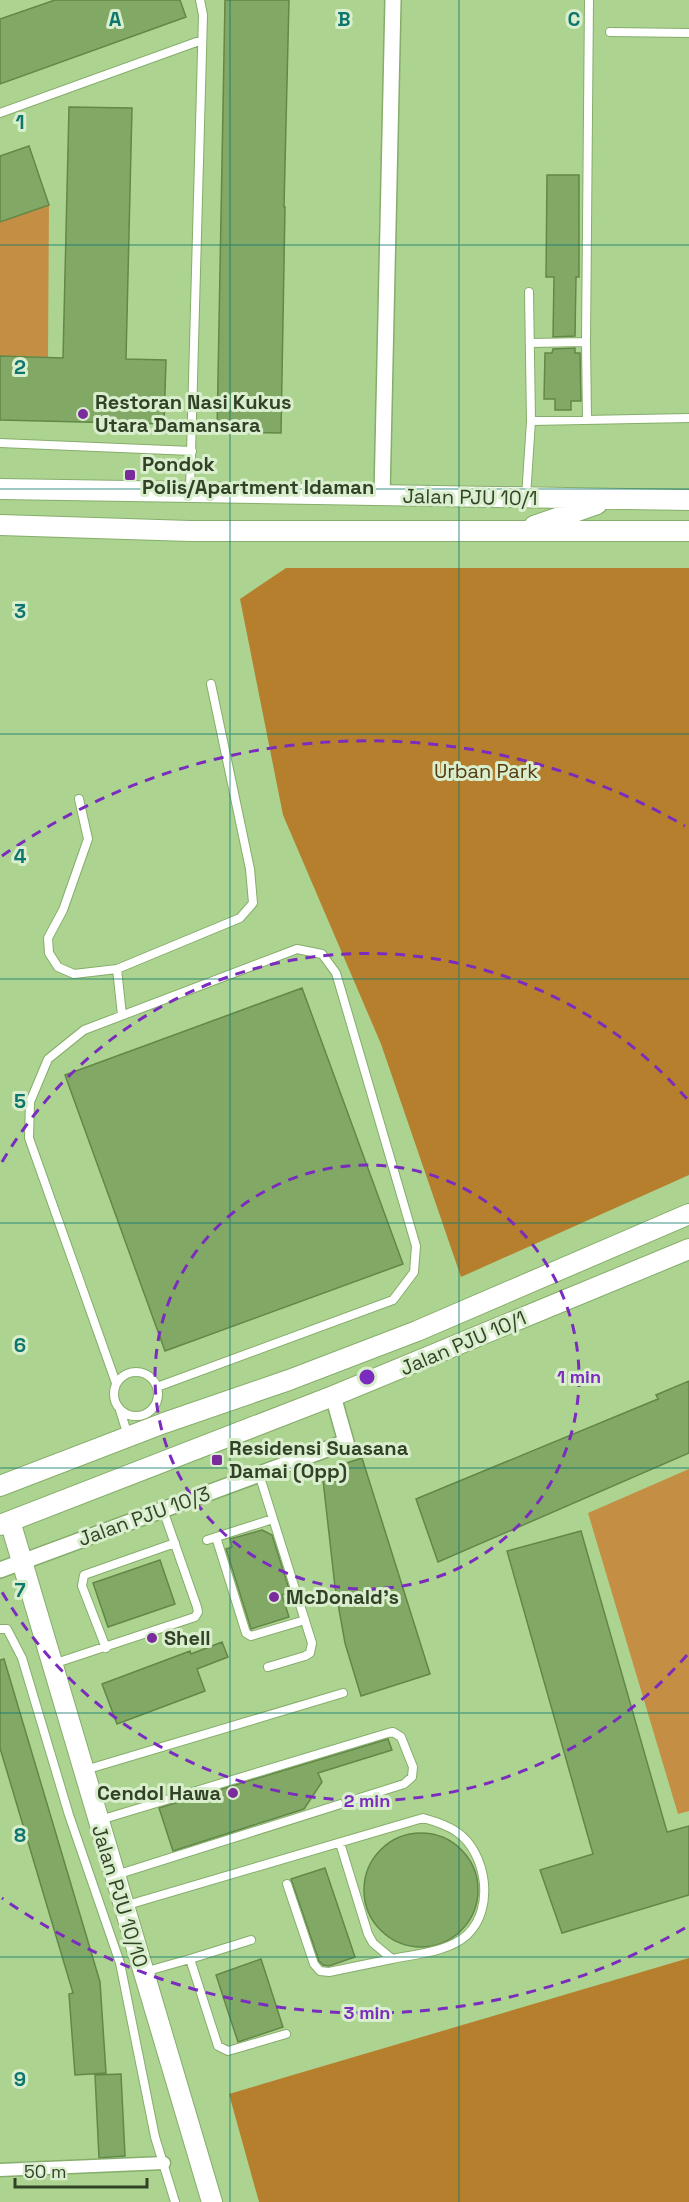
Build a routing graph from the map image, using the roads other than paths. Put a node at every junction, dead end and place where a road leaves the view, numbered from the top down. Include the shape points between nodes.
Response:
1 (200, 0) edge
2 (393, 0) edge
3 (589, 0) edge
4 (610, 32) dead end
5 (689, 33) edge
6 (202, 40) junction
7 (0, 113) edge
8 (529, 292) dead end
9 (586, 342) junction
10 (530, 343) junction
11 (689, 418) edge
12 (587, 419) junction
13 (531, 420) junction
14 (0, 443) edge
15 (192, 451) junction
16 (0, 489) edge
17 (190, 494) junction
18 (382, 496) junction
19 (526, 498) junction
20 (609, 500) junction
21 (689, 500) edge
22 (0, 525) edge
23 (521, 531) junction
24 (689, 531) edge
25 (211, 684) dead end
26 (79, 800) dead end
27 (117, 969) junction
28 (123, 1015) junction
29 (689, 1216) edge
30 (689, 1249) edge
31 (116, 1383) junction
32 (157, 1387) junction
33 (333, 1396) junction
34 (157, 1401) junction
35 (120, 1410) junction
36 (164, 1423) junction
37 (129, 1437) junction
38 (259, 1474) junction
39 (0, 1486) edge
40 (163, 1510) junction
41 (273, 1519) junction
42 (5, 1523) edge
43 (216, 1538) junction
44 (207, 1540) dead end
45 (175, 1543) junction
46 (22, 1562) junction
47 (0, 1570) edge
48 (305, 1620) junction
49 (0, 1629) edge
50 (106, 1648) junction
51 (52, 1665) junction
52 (268, 1667) dead end
53 (343, 1693) dead end
54 (83, 1771) junction
55 (98, 1820) junction
56 (340, 1843) junction
57 (114, 1876) junction
58 (287, 1884) dead end
59 (123, 1906) junction
60 (250, 1940) dead end
61 (190, 1959) junction
62 (392, 1959) junction
63 (143, 1972) junction
64 (286, 2034) dead end
65 (164, 2163) junction
66 (0, 2170) edge
67 (175, 2202) edge
68 (212, 2202) edge

1 - 6 lane
2 - 18 street
3 - 9 lane
4 - 5 lane
6 - 7 lane
6 - 15 lane
8 - 10 lane
9 - 10 lane
9 - 12 lane
10 - 13 lane
11 - 12 lane
12 - 13 lane
13 - 19 lane
14 - 15 lane
15 - 17 lane
16 - 17 street, Jalan PJU 10/1
17 - 18 street, Jalan PJU 10/1
18 - 19 street, Jalan PJU 10/1
19 - 20 street, Jalan PJU 10/1
20 - 21 street, Jalan PJU 10/1
20 - 23 street
22 - 23 street, Jalan PJU 10/1 via 190,531
23 - 24 street, Jalan PJU 10/1
25 - 27 lane via 250,869 253,903 240,918
26 - 27 lane via 88,840 63,910 48,938 49,953 58,967 74,974
27 - 28 lane
28 - 31 lane via 84,1030 48,1059 30,1102 29,1138
28 - 32 lane via 297,949 322,954 336,973 416,1246 414,1272 393,1300
29 - 36 street, Jalan PJU 10/1 via 407,1335
30 - 33 street, Jalan PJU 10/1
31 - 32 lane via 134,1371 148,1375
31 - 35 lane via 113,1398
32 - 34 lane
33 - 38 street, Jalan PJU 10/3 via 346,1442
33 - 42 street, Jalan PJU 10/1
34 - 35 lane via 141,1416
34 - 36 lane
35 - 37 lane
36 - 37 street, Jalan PJU 10/1
37 - 39 street, Jalan PJU 10/1
38 - 40 street, Jalan PJU 10/3
38 - 41 lane
40 - 45 lane
40 - 46 street, Jalan PJU 10/3
41 - 43 lane
41 - 48 lane
42 - 46 street, Jalan PJU 10/10
43 - 44 lane
43 - 48 lane via 246,1633 251,1636
45 - 50 lane via 197,1607 195,1617
45 - 50 lane via 84,1575 82,1586
46 - 47 street, Jalan PJU 10/3
46 - 51 street, Jalan PJU 10/10
48 - 52 lane via 312,1643 310,1653
49 - 65 lane via 7,1629 22,1658 69,1815 120,1963 155,2137
50 - 51 lane
51 - 54 street, Jalan PJU 10/10
53 - 54 lane
54 - 55 street, Jalan PJU 10/10
55 - 57 street, Jalan PJU 10/10
55 - 57 lane via 393,1732 401,1737 413,1767 412,1778 404,1784
56 - 59 lane
56 - 62 lane via 368,1934
56 - 62 lane via 423,1818 457,1832 470,1844 484,1881 484,1898 467,1935 453,1944
57 - 59 street, Jalan PJU 10/10
58 - 62 lane via 314,1964 320,1971
59 - 63 street, Jalan PJU 10/10
60 - 61 lane
61 - 63 lane
61 - 64 lane via 218,2046 228,2051
63 - 68 street, Jalan PJU 10/10
65 - 66 street
65 - 67 lane

